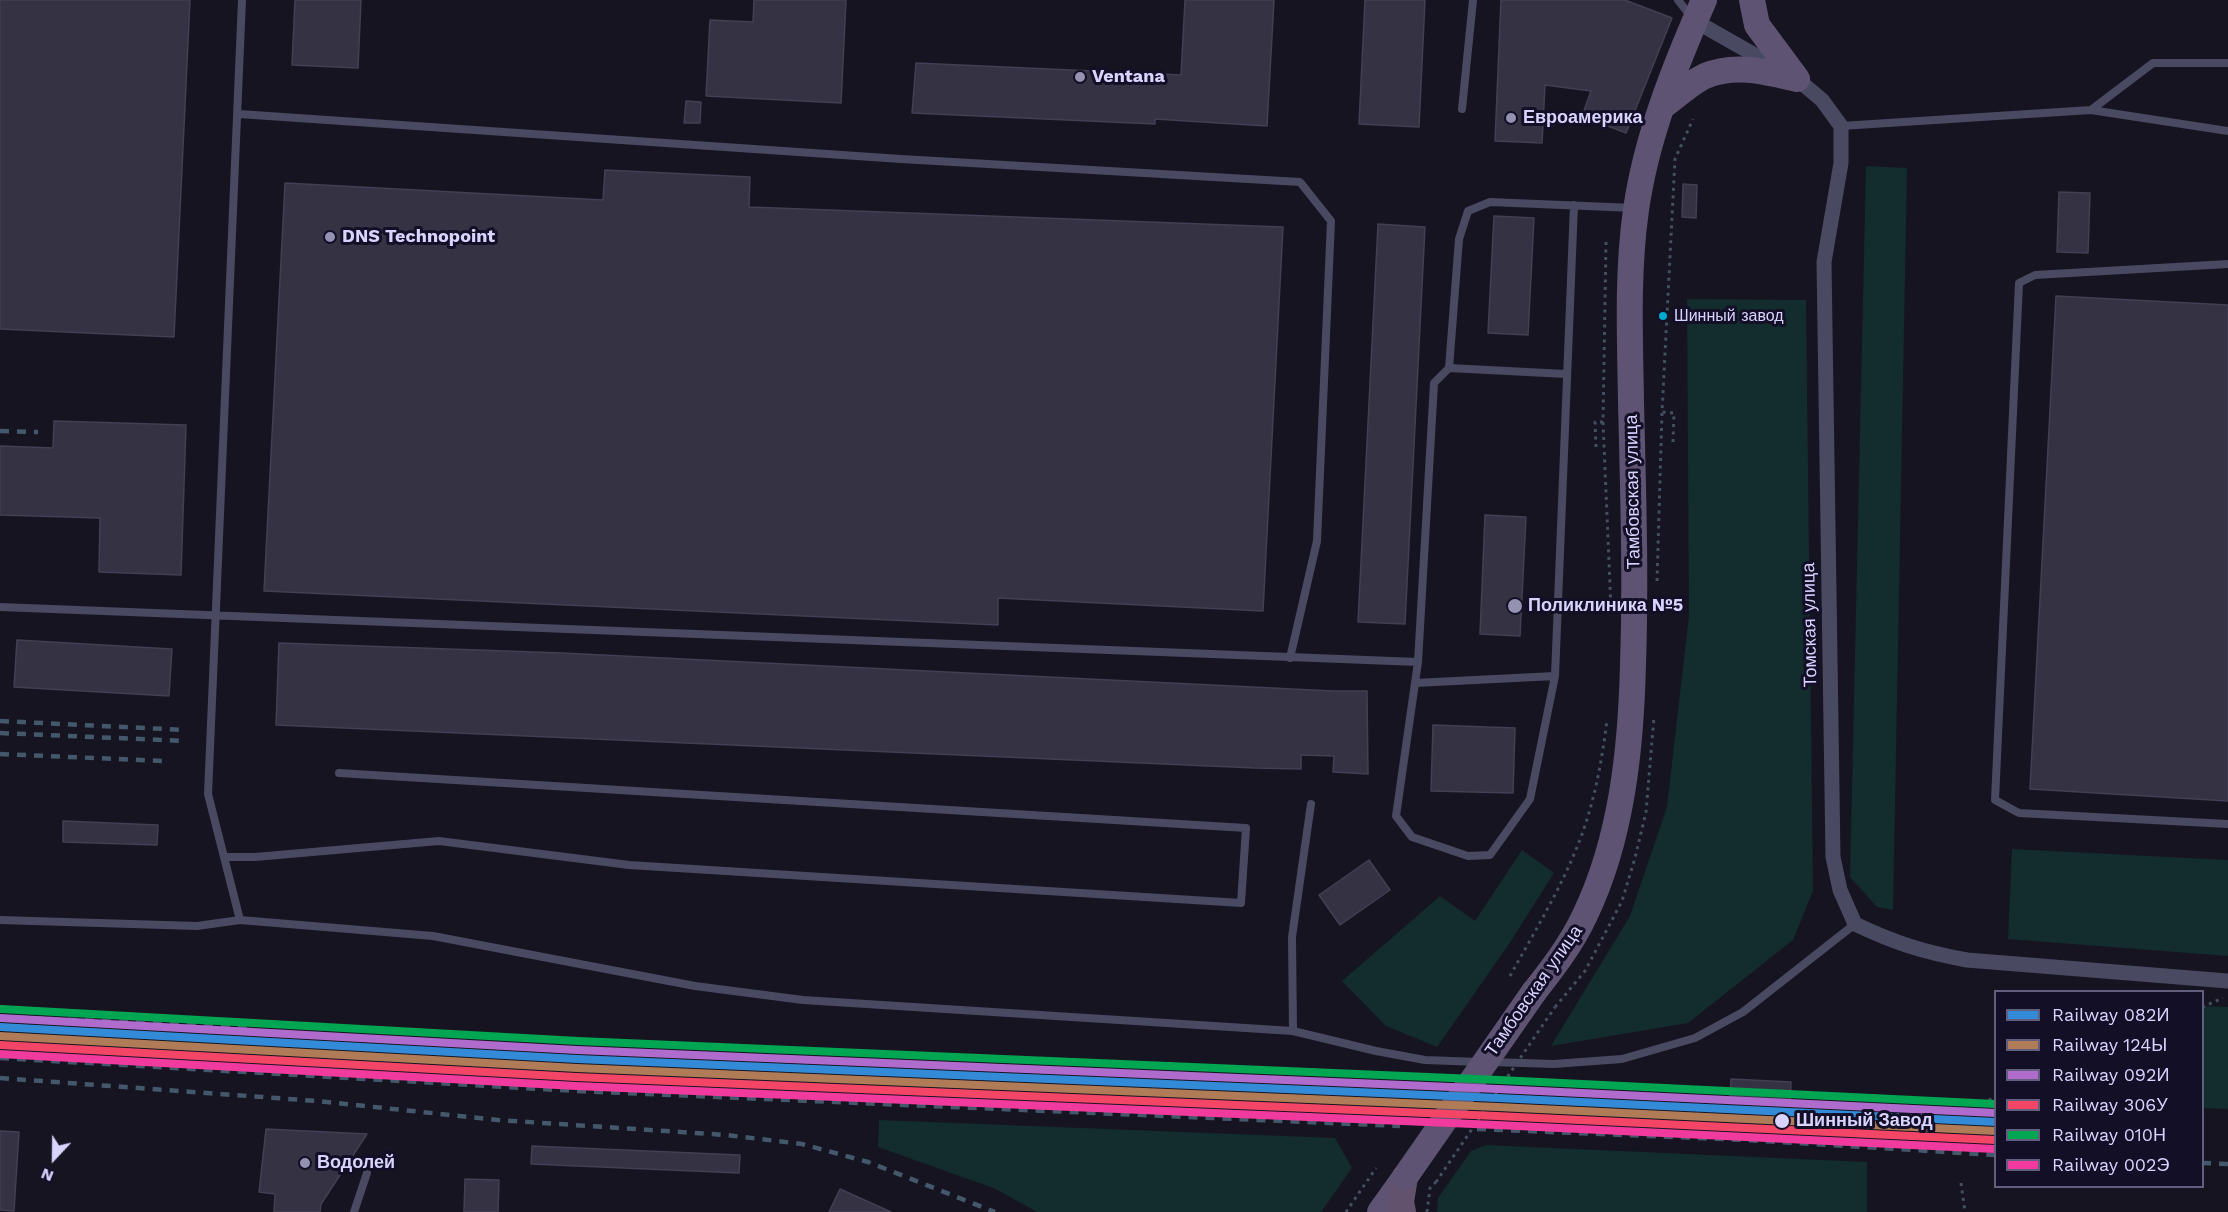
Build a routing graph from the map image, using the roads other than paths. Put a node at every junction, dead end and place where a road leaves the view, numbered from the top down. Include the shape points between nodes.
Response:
1 (242, 0) edge
2 (1473, 0) edge
3 (1678, 0) edge
4 (1752, 0) edge
5 (1700, 11) edge
6 (2228, 63) edge
7 (1797, 79) junction
8 (1663, 106) junction
9 (1462, 109) dead end
10 (2091, 110) junction
11 (239, 114) junction
12 (1841, 126) junction
13 (2228, 131) edge
14 (1574, 205) junction
15 (1636, 209) junction
16 (2228, 264) edge
17 (1449, 368) junction
18 (1566, 374) junction
19 (0, 607) edge
20 (216, 616) junction
21 (1290, 658) junction
22 (1418, 662) junction
23 (1556, 676) junction
24 (1415, 682) junction
25 (339, 773) dead end
26 (1311, 804) dead end
27 (2228, 824) edge
28 (224, 857) junction
29 (0, 920) edge
30 (240, 920) junction
31 (1855, 924) junction
32 (2228, 981) edge
33 (1293, 1031) junction
34 (367, 1173) dead end
35 (1405, 1177) junction
36 (354, 1212) edge
37 (1380, 1212) edge
38 (1403, 1212) edge

1 - 11 lane
2 - 9 lane
3 - 5 lane
4 - 7 main road via 1757,26
5 - 7 street
5 - 8 main road, Тамбовская улица
6 - 10 lane via 2153,63
7 - 8 main road via 1755,69 1722,70 1703,77
7 - 12 street via 1822,100
8 - 15 main road, Тамбовская улица
10 - 12 lane
10 - 13 lane
11 - 20 lane
11 - 21 lane via 1300,182 1331,221 1317,541
12 - 31 street, Томская улица via 1841,163 1824,262 1833,857 1840,890
14 - 15 lane
14 - 17 lane via 1490,202 1468,211 1459,239
14 - 18 lane
15 - 35 main road, Тамбовская улица, bridge via 1630,312 1635,596 1632,708 1624,782 1610,847 1585,916 1560,959
16 - 27 lane via 2035,275 2019,283 1995,800 2019,813
17 - 18 lane
17 - 22 lane via 1434,383
18 - 23 lane
19 - 20 lane
20 - 21 lane
20 - 28 lane via 208,794
21 - 22 lane
22 - 24 lane
23 - 24 lane
23 - 24 lane via 1530,799 1490,855 1468,856 1412,837 1396,816
25 - 28 lane via 1246,828 1241,903 629,865 439,841
26 - 33 lane via 1292,937
28 - 30 lane
29 - 30 lane via 197,927
30 - 33 lane via 434,936 695,986 803,999
31 - 32 street via 1924,952 1967,960
31 - 33 lane via 1743,1012 1695,1038 1622,1059 1554,1064 1425,1060
34 - 36 lane
35 - 37 main road, Тамбовская улица
35 - 38 highway

